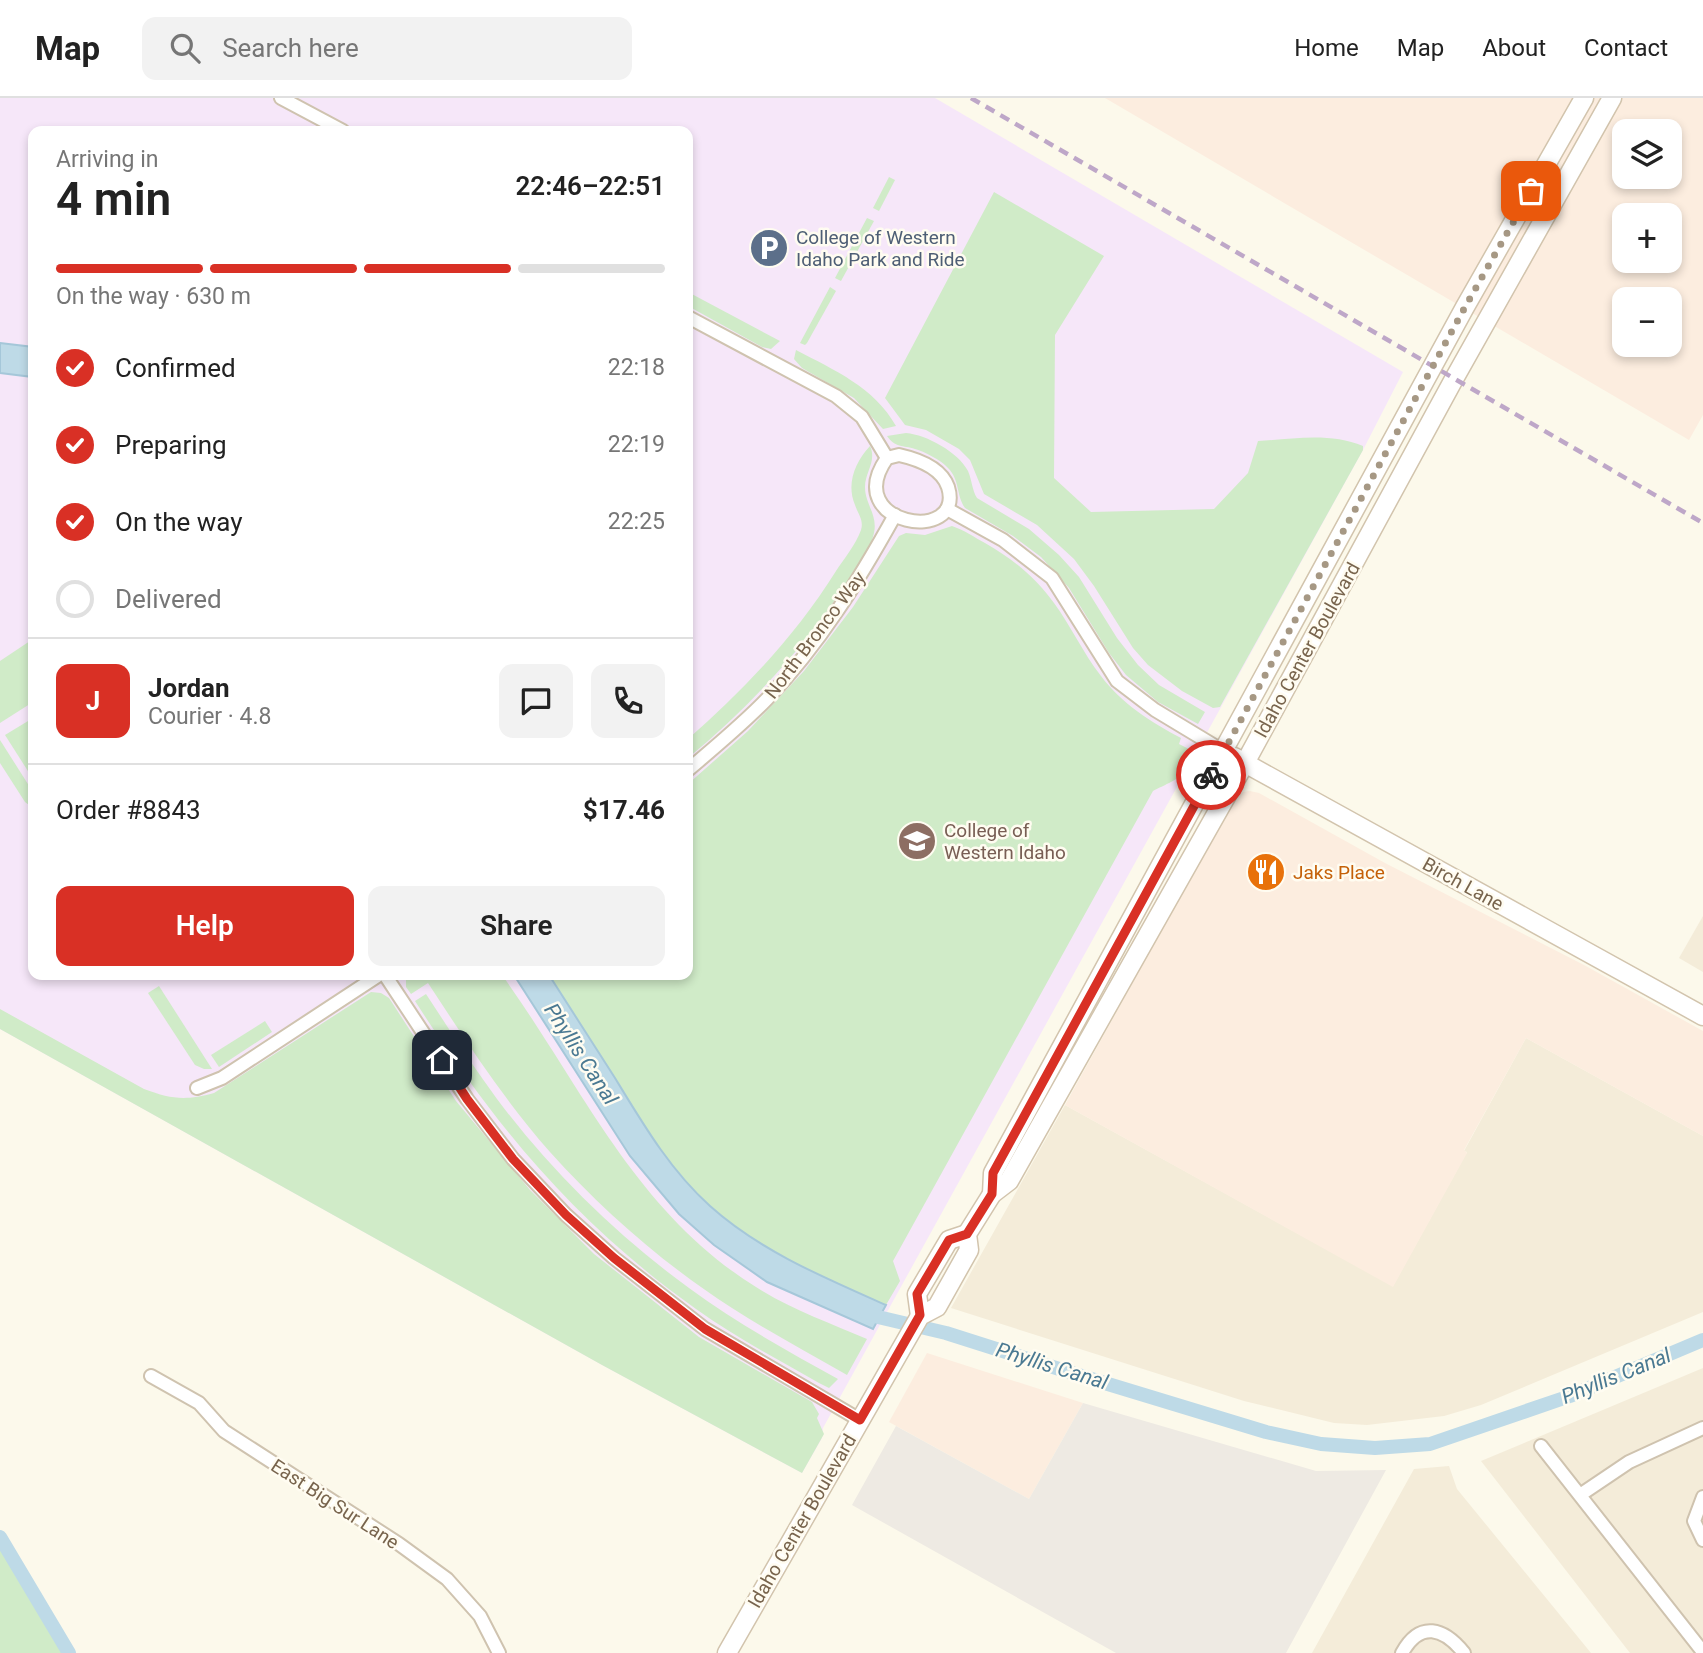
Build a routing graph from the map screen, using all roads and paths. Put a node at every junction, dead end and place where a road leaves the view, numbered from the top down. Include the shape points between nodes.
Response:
1 (281, 98) edge
2 (1584, 98) edge
3 (1612, 98) edge
4 (334, 126) edge
5 (693, 320) edge
6 (887, 458) junction
7 (947, 509) junction
8 (895, 515) junction
9 (1223, 751) junction
10 (1245, 763) junction
11 (693, 766) edge
12 (371, 980) edge
13 (388, 980) edge
14 (1703, 1016) edge
15 (197, 1088) dead end
16 (992, 1194) junction
17 (151, 1376) dead end
18 (860, 1420) junction
19 (1703, 1428) edge
20 (1541, 1446) dead end
21 (1580, 1495) junction
22 (1703, 1497) edge
23 (1703, 1541) edge
24 (1703, 1651) edge
25 (499, 1653) edge
26 (727, 1653) edge
27 (1402, 1653) edge
28 (1464, 1653) edge

1 - 4 street
2 - 9 main road, Idaho Center Boulevard
3 - 10 main road, Idaho Center Boulevard
5 - 6 street via 836,397 862,417
6 - 7 street via 914,458 939,473 949,492
6 - 8 street via 875,485 885,508
7 - 8 street via 920,523
7 - 9 street via 1009,544 1052,578 1117,681
8 - 11 street, North Bronco Way via 867,566 814,641 768,698
9 - 10 main road, Birch Lane
9 - 16 main road, Idaho Center Boulevard via 993,1173
10 - 14 main road, Birch Lane
10 - 16 main road, Idaho Center Boulevard via 1009,1181
12 - 15 street via 222,1078
13 - 18 street via 467,1099 513,1159 566,1215 705,1329
16 - 18 main road, Idaho Center Boulevard via 967,1234 969,1250 937,1307 920,1315
17 - 25 street, East Big Sur Lane via 199,1403 224,1431 447,1579 480,1616
18 - 26 main road, Idaho Center Boulevard
19 - 21 street via 1629,1462
20 - 21 street
21 - 24 street
22 - 23 street via 1694,1521
27 - 28 street via 1413,1638 1437,1631 1452,1638

